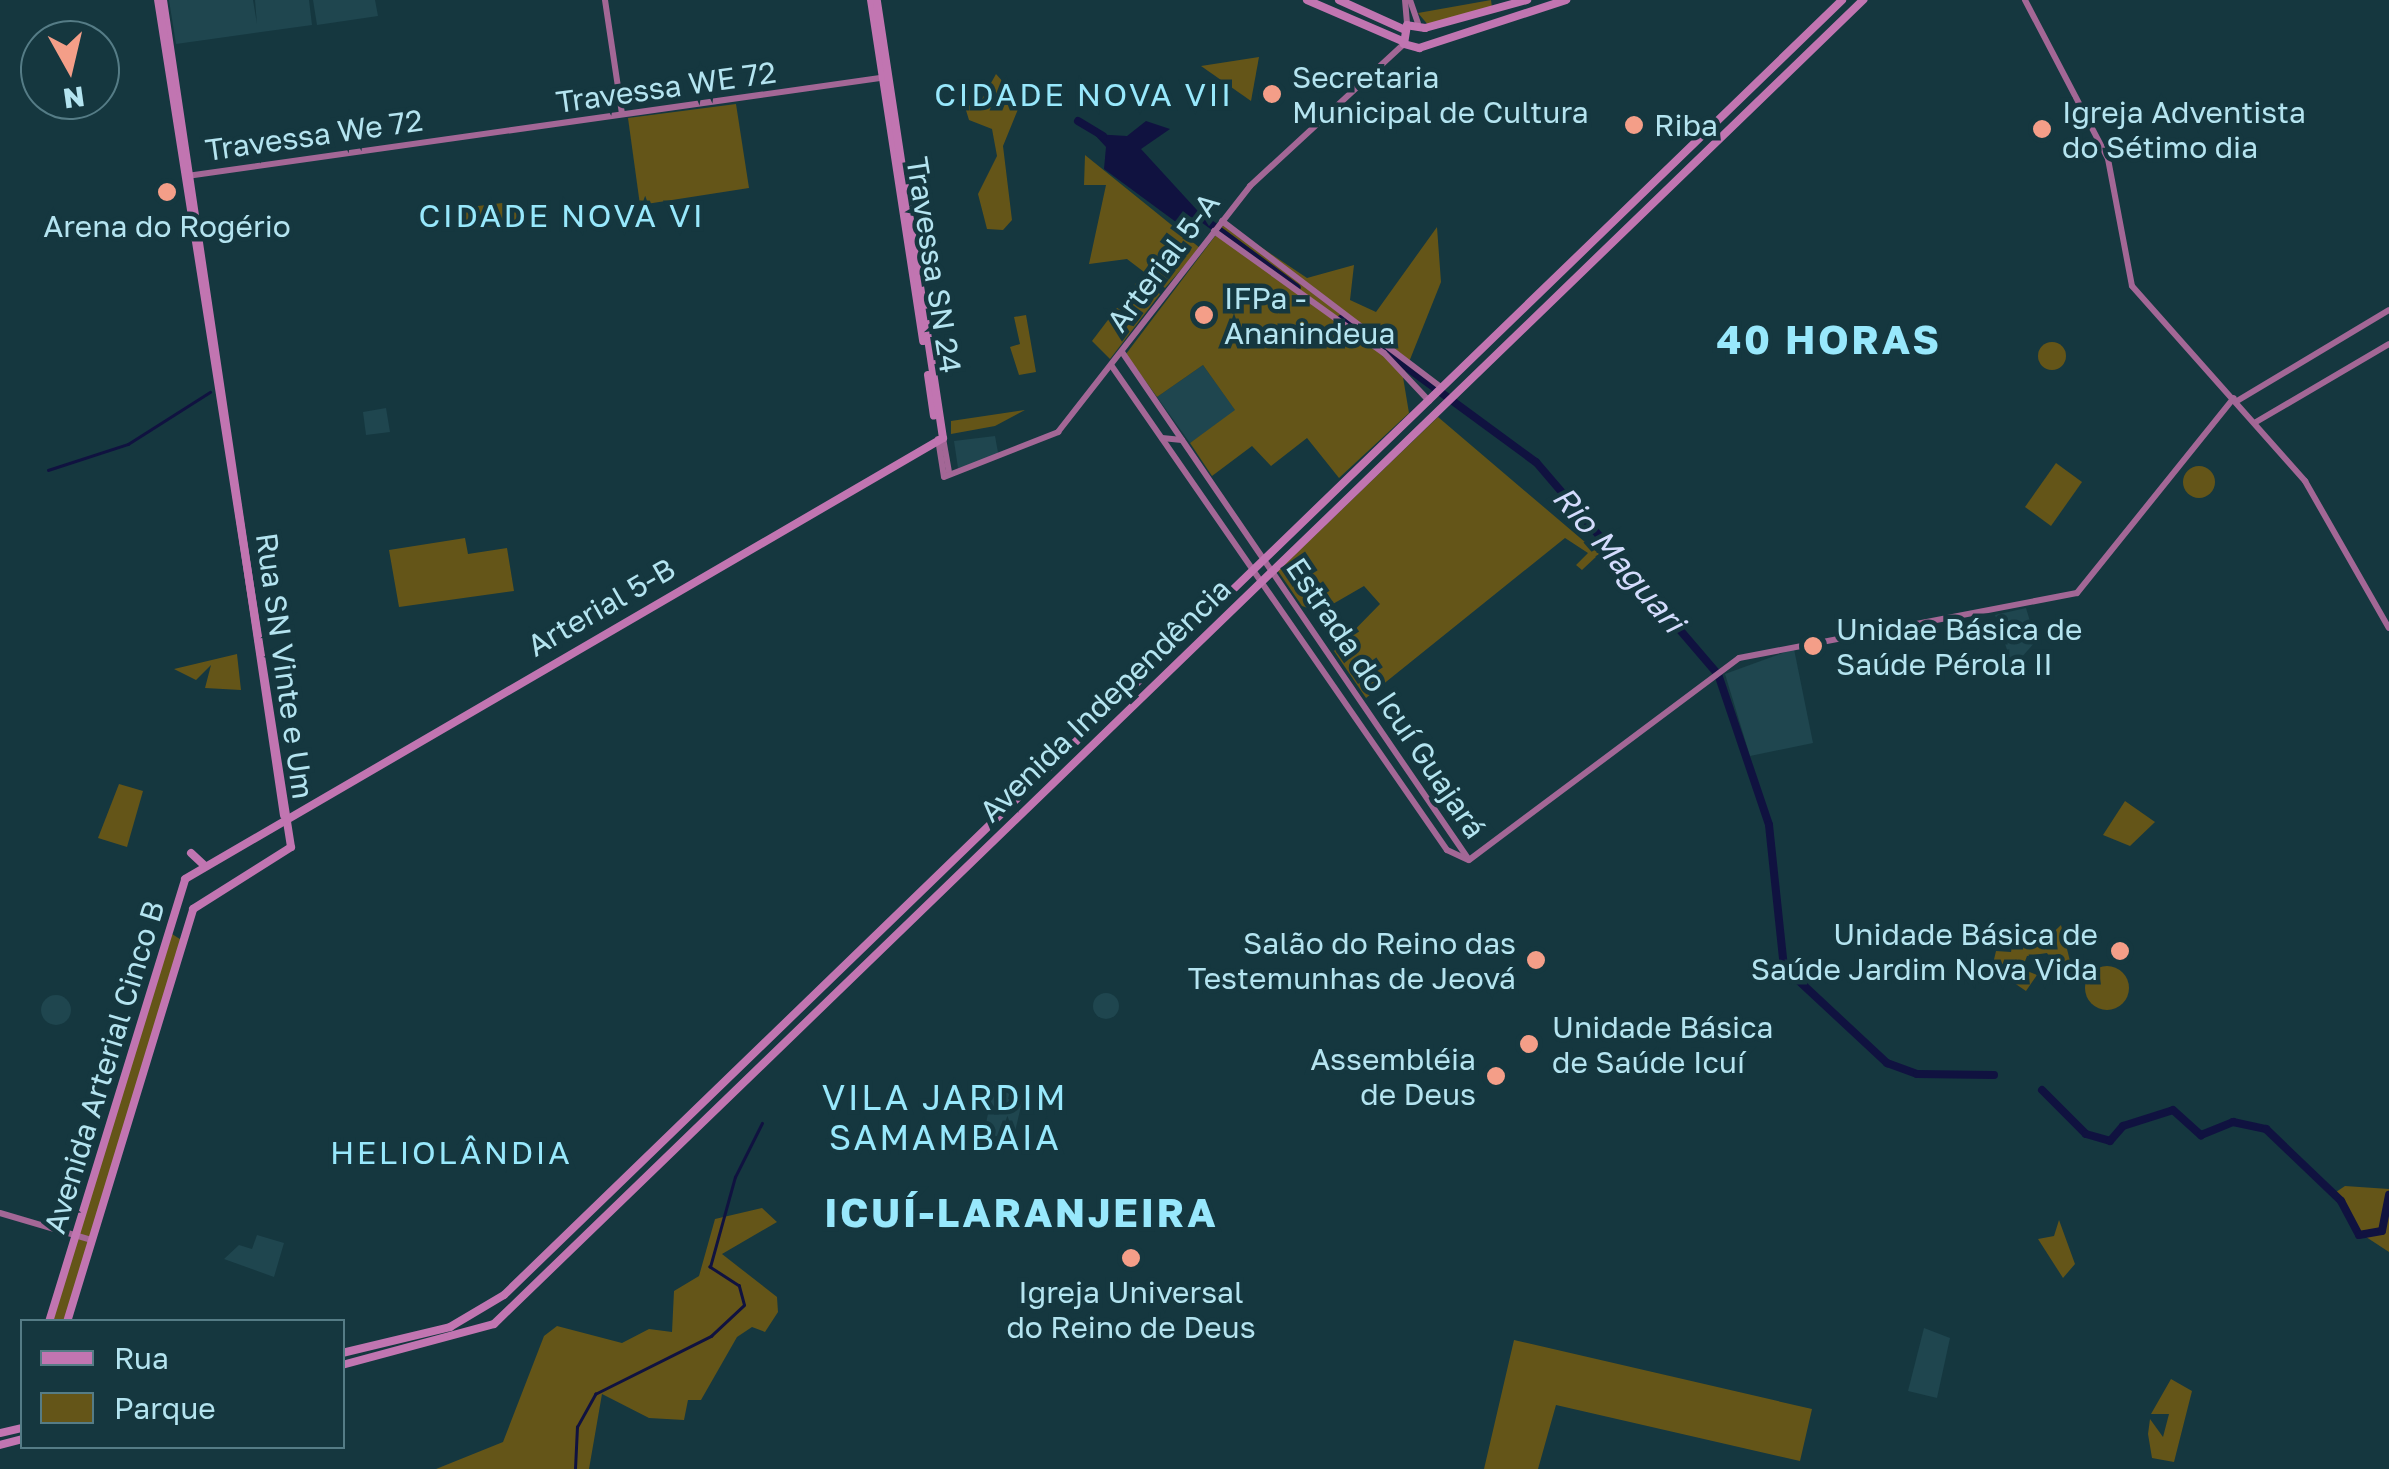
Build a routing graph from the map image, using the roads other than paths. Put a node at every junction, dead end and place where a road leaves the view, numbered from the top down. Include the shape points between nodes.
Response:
1 (160, 0) edge
2 (605, 0) edge
3 (874, 0) edge
4 (1307, 0) edge
5 (1339, 0) edge
6 (1407, 0) edge
7 (1527, 0) edge
8 (1566, 0) edge
9 (1842, 0) edge
10 (1864, 0) edge
11 (2025, 0) edge
12 (1422, 26) junction
13 (1405, 27) junction
14 (1403, 43) junction
15 (1425, 44) junction
16 (886, 77) junction
17 (1737, 103) junction
18 (1746, 112) junction
19 (622, 114) junction
20 (450, 138) joint
21 (187, 176) junction
22 (1218, 226) junction
23 (2389, 310) edge
24 (2389, 344) edge
25 (1122, 352) junction
26 (1112, 365) junction
27 (1442, 389) junction
28 (1429, 400) junction
29 (2236, 400) junction
30 (2256, 422) junction
31 (1162, 438) junction
32 (940, 439) junction
33 (1182, 440) junction
34 (946, 475) joint
35 (1332, 496) junction
36 (1336, 509) junction
37 (1254, 543) junction
38 (1241, 553) junction
39 (1265, 559) junction
40 (1254, 570) junction
41 (1272, 570) junction
42 (1261, 581) junction
43 (2389, 628) edge
44 (1190, 634) junction
45 (1197, 643) junction
46 (284, 820) junction
47 (1461, 849) junction
48 (191, 852) dead end
49 (1451, 853) junction
50 (1469, 860) junction
51 (204, 865) junction
52 (815, 996) junction
53 (823, 1003) junction
54 (623, 1183) junction
55 (632, 1190) junction
56 (0, 1213) edge
57 (76, 1235) junction
58 (91, 1240) junction
59 (51, 1319) edge
60 (67, 1319) edge
61 (425, 1334) junction
62 (427, 1346) junction
63 (345, 1351) edge
64 (345, 1364) edge

1 - 21 main road, Rua SN Vinte e Um
2 - 19 main road
3 - 16 main road, Travessa SN 24
4 - 14 main road
5 - 13 main road
6 - 12 main road
6 - 13 main road
7 - 12 main road
8 - 15 main road
9 - 17 main road, Avenida Independência
10 - 18 main road, Avenida Independência
11 - 29 main road via 2108,159 2132,286
12 - 13 main road
12 - 15 main road
13 - 14 main road
14 - 15 main road
14 - 22 main road, Arterial 5-A
16 - 19 main road, Travessa WE 72
16 - 32 main road, Travessa SN 24
17 - 18 main road
17 - 27 main road, Avenida Independência
18 - 36 main road, Avenida Independência
19 - 20 main road, Travessa WE 72
20 - 21 main road, Travessa We 72
21 - 46 main road, Rua SN Vinte e Um
22 - 25 main road, Arterial 5-A
22 - 27 main road
22 - 28 main road via 1384,354
23 - 29 main road
24 - 30 main road
25 - 26 main road, Arterial 5-A
25 - 33 main road, Estrada do Icuí Guajará
26 - 31 main road, Estrada do Icuí Guajará
26 - 34 main road, Arterial 5-A via 1058,432
27 - 28 main road, Avenida Independência
28 - 35 main road, Avenida Independência
29 - 30 main road
29 - 50 main road via 2076,592 1917,629 1796,641 1720,670
30 - 43 main road via 2325,512
31 - 33 main road
31 - 38 main road, Estrada do Icuí Guajará
32 - 34 main road, Travessa SN 24
32 - 46 main road, Arterial 5-B
33 - 37 main road, Estrada do Icuí Guajará
35 - 36 main road
35 - 39 main road, Avenida Independência
36 - 41 main road, Avenida Independência
37 - 38 main road
37 - 39 main road, Estrada do Icuí Guajará
38 - 40 main road, Estrada do Icuí Guajará
39 - 40 main road, Avenida Independência
39 - 41 main road, Estrada do Icuí Guajará
40 - 42 main road, Estrada do Icuí Guajará
40 - 44 main road, Avenida Independência
41 - 42 main road, Avenida Independência
41 - 47 main road, Estrada do Icuí Guajará
42 - 45 main road, Avenida Independência
42 - 49 main road, Estrada do Icuí Guajará
44 - 45 main road
44 - 52 main road, Avenida Independência
45 - 53 main road, Avenida Independência
46 - 51 main road, Avenida Arterial Cinco B
46 - 58 main road via 291,847 193,909
47 - 49 main road
47 - 50 main road, Estrada do Icuí Guajará
48 - 51 main road
49 - 50 main road, Estrada do Icuí Guajará
51 - 57 main road, Avenida Arterial Cinco B via 185,879
52 - 53 main road
52 - 54 main road, Avenida Independência
53 - 55 main road, Avenida Independência
54 - 55 main road
54 - 61 main road, Avenida Independência via 494,1304
55 - 62 main road, Avenida Independência via 485,1332
56 - 57 main road
57 - 58 main road
57 - 59 main road, Avenida Arterial Cinco B
58 - 60 main road
61 - 62 main road
61 - 63 main road, Avenida Independência
62 - 64 main road, Avenida Independência

